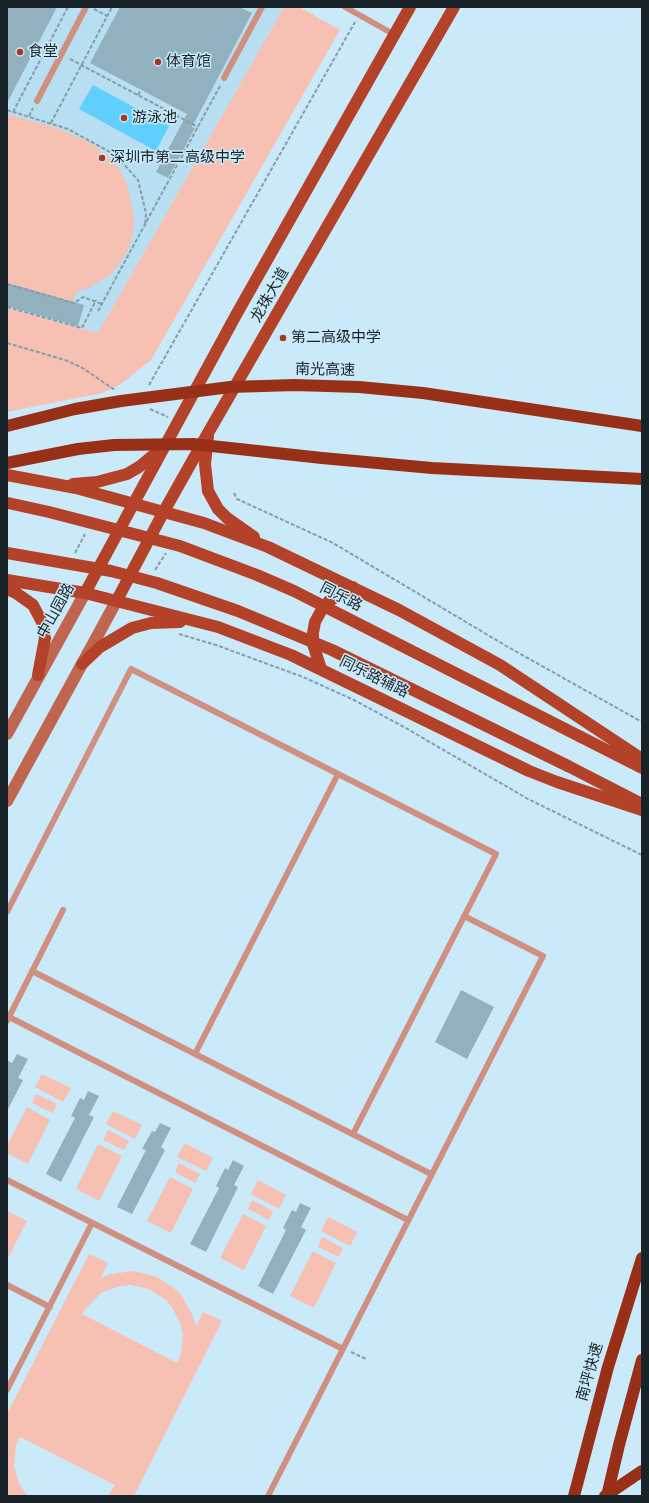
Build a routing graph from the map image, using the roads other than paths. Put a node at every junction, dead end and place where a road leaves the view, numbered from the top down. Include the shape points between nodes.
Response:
1 (86, 7) edge
2 (261, 7) edge
3 (345, 7) edge
4 (410, 7) edge
5 (454, 7) edge
6 (395, 35) junction
7 (224, 78) road end
8 (37, 101) dead end
9 (178, 421) junction
10 (7, 426) edge
11 (642, 426) edge
12 (208, 433) junction
13 (7, 463) edge
14 (7, 475) edge
15 (642, 479) edge
16 (58, 485) junction
17 (7, 503) edge
18 (133, 504) junction
19 (163, 513) junction
20 (268, 547) junction
21 (7, 554) edge
22 (7, 580) edge
23 (353, 587) junction
24 (7, 589) edge
25 (85, 593) junction
26 (117, 600) junction
27 (218, 627) junction
28 (82, 664) junction
29 (321, 669) junction
30 (38, 675) junction
31 (7, 734) edge
32 (642, 759) edge
33 (642, 768) edge
34 (338, 774) junction
35 (7, 801) edge
36 (642, 804) edge
37 (642, 810) edge
38 (63, 910) dead end
39 (7, 912) edge
40 (464, 916) junction
41 (32, 971) junction
42 (8, 1018) edge
43 (195, 1054) junction
44 (353, 1134) junction
45 (431, 1174) junction
46 (7, 1180) edge
47 (408, 1220) junction
48 (92, 1223) junction
49 (642, 1258) edge
50 (7, 1285) edge
51 (50, 1307) junction
52 (343, 1349) junction
53 (642, 1360) edge
54 (7, 1390) edge
55 (642, 1462) edge
56 (642, 1471) edge
57 (617, 1487) junction
58 (268, 1496) edge
59 (574, 1496) edge
60 (606, 1496) edge

1 - 8 lane
2 - 7 lane
3 - 6 lane
4 - 6 main road, 龙珠大道
5 - 12 main road, 龙珠大道
6 - 9 main road, 龙珠大道
9 - 16 main road via 164,445 139,468 112,479
9 - 18 main road, 龙珠大道
10 - 11 highway, 南光高速, bridge via 75,409 137,399 230,387 302,385 423,393
12 - 19 main road, 龙珠大道
12 - 20 main road via 206,481 212,500 227,518
13 - 15 highway, bridge via 114,444 193,444 424,467
14 - 16 main road
16 - 18 main road
17 - 33 main road, 同乐路, bridge via 180,546 257,574
18 - 19 main road
18 - 25 main road, 中山园路
19 - 20 main road via 204,523
19 - 26 main road, 龙珠大道
20 - 23 main road
21 - 36 main road, bridge via 119,573 170,587 238,611 332,650
22 - 25 main road, 同乐路辅路
23 - 29 main road via 329,602 315,622 313,644
23 - 32 main road via 500,665
24 - 30 main road via 33,605 43,624 45,638
25 - 26 main road, 同乐路辅路
25 - 30 main road, 中山园路
26 - 27 main road, 同乐路辅路
26 - 28 main road
27 - 28 main road via 174,621 132,628 100,647
27 - 29 main road, 同乐路辅路
28 - 35 main road
29 - 37 main road, 同乐路辅路 via 529,771
30 - 31 main road, 中山园路
34 - 39 lane via 131,669
34 - 40 lane via 496,854
34 - 43 lane
38 - 41 lane
40 - 44 lane
40 - 45 lane via 543,956
41 - 42 lane
41 - 43 lane
42 - 47 lane
43 - 44 lane
44 - 45 lane
45 - 47 lane
46 - 48 lane
47 - 52 lane
48 - 51 lane
48 - 52 lane
49 - 59 highway, 南坪快速 via 608,1367
50 - 51 lane
51 - 54 lane
52 - 58 lane
53 - 60 highway, bridge
55 - 57 highway
56 - 57 highway
57 - 60 highway

